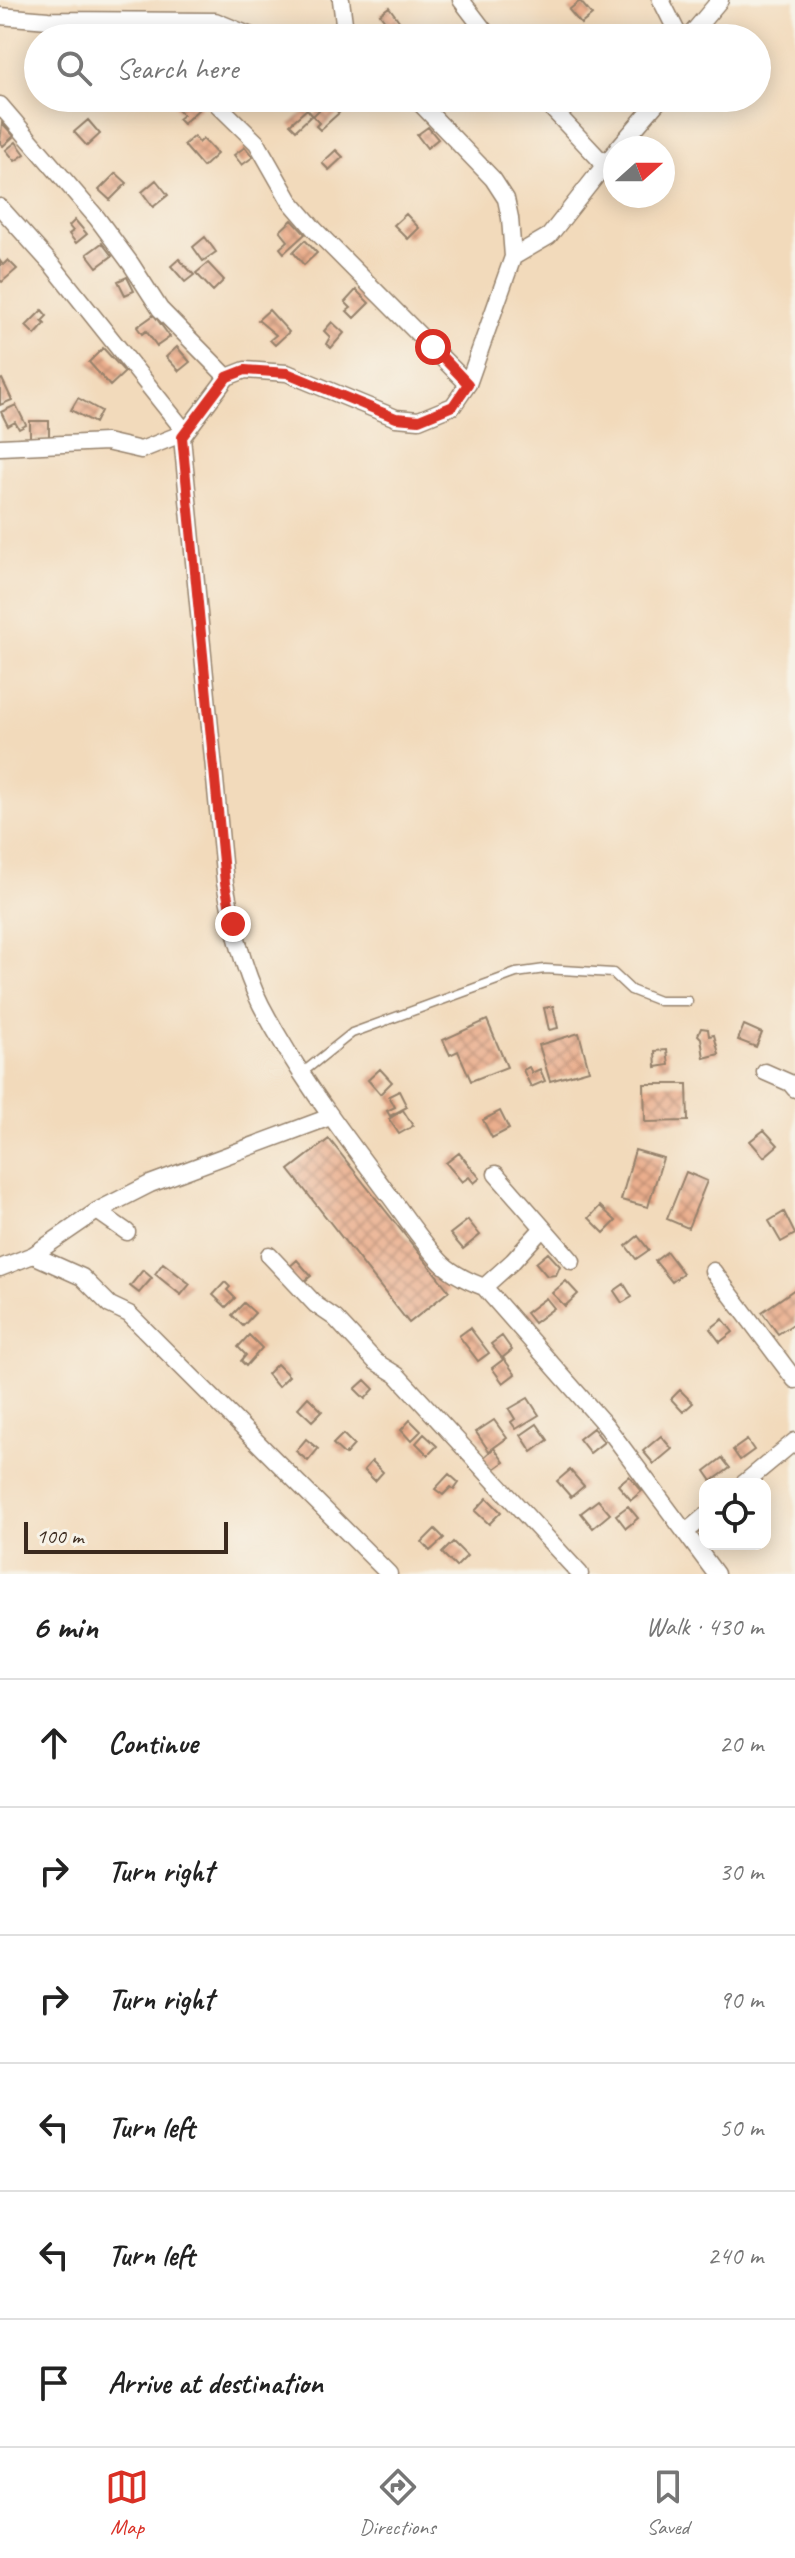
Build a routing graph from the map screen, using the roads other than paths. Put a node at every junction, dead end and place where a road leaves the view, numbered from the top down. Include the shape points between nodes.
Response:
1 (341, 0) edge
2 (461, 0) edge
3 (661, 0) edge
4 (720, 0) edge
5 (0, 16) edge
6 (132, 22) joint
7 (222, 24) edge
8 (344, 24) edge
9 (479, 24) edge
10 (673, 24) edge
11 (700, 24) edge
12 (0, 105) edge
13 (225, 112) edge
14 (428, 112) edge
15 (559, 112) edge
16 (649, 112) edge
17 (628, 136) edge
18 (603, 148) edge
19 (603, 167) edge
20 (0, 207) edge
21 (513, 257) junction
22 (227, 377) junction
23 (468, 384) junction
24 (182, 437) junction
25 (0, 447) edge
26 (688, 1001) dead end
27 (765, 1072) dead end
28 (301, 1074) junction
29 (795, 1089) edge
30 (330, 1117) junction
31 (496, 1174) dead end
32 (97, 1211) junction
33 (542, 1229) junction
34 (127, 1232) dead end
35 (33, 1255) junction
36 (269, 1255) dead end
37 (572, 1261) dead end
38 (0, 1268) edge
39 (713, 1271) dead end
40 (484, 1287) junction
41 (795, 1380) edge
42 (795, 1441) edge
43 (750, 1478) edge
44 (699, 1521) edge
45 (686, 1532) junction
46 (389, 1574) edge
47 (580, 1574) edge
48 (716, 1574) edge

1 - 8 street
2 - 9 street
3 - 10 street
4 - 11 street
5 - 6 street
6 - 7 street
12 - 22 street via 97,218 160,309
13 - 23 street via 257,143 290,201 315,230
14 - 21 street via 506,199
15 - 18 street
16 - 17 street
19 - 21 street via 549,236
20 - 24 street via 179,424
21 - 23 street
22 - 23 street via 245,370 287,373 396,418 419,420 453,406
22 - 24 street
24 - 25 street via 141,450 106,442
24 - 28 street via 230,911 260,1004
26 - 28 lane via 659,1001 631,990 613,973 516,973 352,1033
27 - 29 street
28 - 30 street
30 - 32 street via 150,1184
30 - 40 street via 439,1261
31 - 33 street
32 - 34 street
32 - 35 street
33 - 37 street
33 - 40 street
35 - 38 street
35 - 46 street via 82,1277 110,1305 129,1314
36 - 47 street via 376,1362 397,1375
39 - 41 street
40 - 45 street via 607,1427
42 - 43 street
44 - 45 street
45 - 48 street

